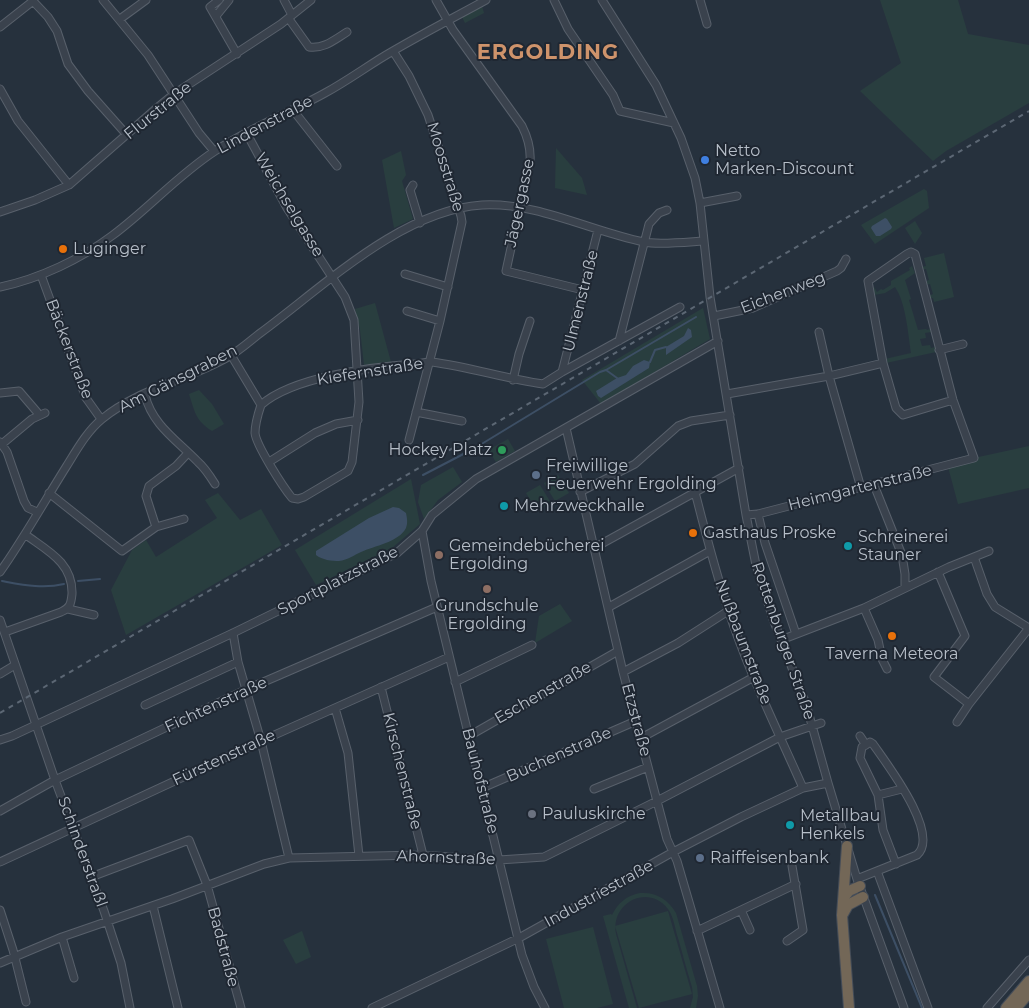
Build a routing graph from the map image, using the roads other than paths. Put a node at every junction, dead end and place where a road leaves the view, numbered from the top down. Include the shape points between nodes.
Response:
1 (32, 0) edge
2 (103, 0) edge
3 (146, 0) edge
4 (220, 0) edge
5 (229, 0) edge
6 (284, 0) edge
7 (311, 0) edge
8 (436, 0) edge
9 (486, 0) edge
10 (554, 0) edge
11 (602, 0) edge
12 (700, 0) edge
13 (216, 16) junction
14 (290, 17) junction
15 (120, 19) junction
16 (448, 20) junction
17 (707, 24) dead end
18 (0, 27) edge
19 (347, 32) dead end
20 (393, 51) junction
21 (237, 54) junction
22 (0, 89) edge
23 (174, 94) junction
24 (293, 110) junction
25 (674, 123) junction
26 (246, 132) junction
27 (127, 135) junction
28 (214, 151) junction
29 (337, 166) dead end
30 (413, 184) dead end
31 (69, 185) junction
32 (737, 196) dead end
33 (700, 203) junction
34 (519, 207) junction
35 (459, 209) junction
36 (667, 210) dead end
37 (0, 212) edge
38 (420, 223) junction
39 (598, 230) junction
40 (703, 241) junction
41 (646, 243) junction
42 (846, 259) dead end
43 (405, 274) dead end
44 (41, 275) junction
45 (333, 278) junction
46 (0, 287) edge
47 (448, 287) junction
48 (583, 290) junction
49 (680, 307) dead end
50 (407, 312) dead end
51 (714, 316) junction
52 (530, 320) dead end
53 (440, 321) junction
54 (819, 332) dead end
55 (718, 341) junction
56 (619, 342) junction
57 (963, 344) dead end
58 (940, 350) junction
59 (231, 355) junction
60 (430, 362) junction
61 (883, 363) junction
62 (358, 371) junction
63 (562, 372) junction
64 (829, 376) junction
65 (513, 380) junction
66 (0, 393) edge
67 (727, 394) junction
68 (144, 395) junction
69 (953, 400) junction
70 (261, 405) junction
71 (416, 412) junction
72 (730, 415) junction
73 (101, 419) junction
74 (358, 420) junction
75 (462, 422) dead end
76 (566, 428) junction
77 (409, 440) dead end
78 (1, 443) edge
79 (188, 453) junction
80 (269, 462) junction
81 (739, 468) junction
82 (215, 484) dead end
83 (874, 485) junction
84 (861, 488) junction
85 (580, 492) junction
86 (695, 492) junction
87 (49, 493) junction
88 (37, 512) junction
89 (758, 514) junction
90 (746, 515) junction
91 (184, 519) dead end
92 (156, 527) junction
93 (422, 531) junction
94 (26, 535) junction
95 (594, 548) junction
96 (710, 551) junction
97 (989, 551) dead end
98 (974, 557) junction
99 (0, 572) edge
100 (938, 572) junction
101 (905, 588) junction
102 (609, 607) junction
103 (437, 608) junction
104 (864, 608) junction
105 (68, 609) junction
106 (728, 611) junction
107 (94, 615) dead end
108 (0, 620) edge
109 (1029, 628) edge
110 (5, 632) junction
111 (233, 633) junction
112 (796, 634) junction
113 (781, 640) junction
114 (532, 645) dead end
115 (618, 651) junction
116 (449, 658) junction
117 (238, 662) junction
118 (15, 665) junction
119 (887, 669) dead end
120 (623, 672) junction
121 (0, 674) edge
122 (754, 677) junction
123 (455, 682) junction
124 (381, 687) junction
125 (245, 690) junction
126 (969, 704) junction
127 (145, 705) dead end
128 (335, 708) junction
129 (636, 721) junction
130 (957, 722) dead end
131 (821, 723) dead end
132 (36, 724) junction
133 (812, 725) junction
134 (469, 736) junction
135 (860, 736) dead end
136 (780, 737) junction
137 (641, 738) junction
138 (0, 740) edge
139 (261, 741) junction
140 (866, 745) junction
141 (648, 767) junction
142 (56, 780) junction
143 (828, 783) junction
144 (482, 788) junction
145 (803, 788) junction
146 (594, 789) dead end
147 (902, 789) junction
148 (878, 795) junction
149 (657, 801) junction
150 (0, 811) edge
151 (74, 827) junction
152 (847, 846) junction
153 (673, 852) junction
154 (359, 856) junction
155 (423, 856) junction
156 (289, 858) junction
157 (499, 860) junction
158 (0, 862) edge
159 (896, 864) junction
160 (792, 866) dead end
161 (877, 871) junction
162 (91, 877) junction
163 (859, 883) junction
164 (796, 884) junction
165 (207, 885) junction
166 (844, 896) junction
167 (863, 897) junction
168 (153, 906) junction
169 (0, 910) edge
170 (741, 910) junction
171 (842, 915) junction
172 (108, 922) junction
173 (750, 930) dead end
174 (697, 931) junction
175 (62, 937) junction
176 (519, 938) junction
177 (787, 942) dead end
178 (14, 957) junction
179 (1029, 960) edge
180 (0, 963) edge
181 (74, 978) dead end
182 (1029, 981) edge
183 (1029, 993) edge
184 (26, 1002) dead end
185 (130, 1008) edge
186 (178, 1008) edge
187 (241, 1008) edge
188 (372, 1008) edge
189 (545, 1008) edge
190 (720, 1008) edge
191 (850, 1008) edge
192 (904, 1008) edge
193 (928, 1008) edge
194 (987, 1008) edge
195 (1006, 1008) edge
196 (1016, 1008) edge

1 - 18 street
1 - 27 street via 57,31 68,64
2 - 15 street
3 - 15 street
4 - 13 street via 210,6
5 - 13 street
6 - 14 street
7 - 14 street, Flurstraße
8 - 16 street, Jägergasse
9 - 16 street, Lindenstraße
10 - 25 street via 568,29 620,111
11 - 25 street, Rottenburger Straße via 656,85
12 - 17 street
13 - 21 street
14 - 19 street via 309,47 329,44
14 - 21 street, Flurstraße
15 - 23 street
16 - 20 street, Lindenstraße
16 - 34 street, Jägergasse via 528,138 530,161
20 - 24 street, Lindenstraße
20 - 35 street, Moosstraße via 428,115
21 - 23 street, Flurstraße
22 - 31 street via 18,121
23 - 27 street, Flurstraße
23 - 28 street
24 - 26 street, Lindenstraße
24 - 29 street
25 - 33 street, Rottenburger Straße via 689,161
26 - 28 street, Lindenstraße
26 - 45 street, Weichselgasse via 287,208
27 - 31 street, Flurstraße
28 - 44 street, Lindenstraße via 112,236
30 - 38 street via 410,190
31 - 37 street, Flurstraße
32 - 33 street
33 - 40 street, Rottenburger Straße
34 - 35 street, Am Gänsgraben via 480,205
34 - 39 street, Am Gänsgraben
34 - 48 street, Jägergasse via 506,271
35 - 38 street, Am Gänsgraben
35 - 47 street, Moosstraße via 462,222
36 - 41 street via 658,214 650,224
38 - 45 street, Am Gänsgraben via 385,239
39 - 41 street, Am Gänsgraben
39 - 48 street, Ulmenstraße
40 - 41 street, Am Gänsgraben
40 - 51 street, Rottenburger Straße
41 - 56 street
42 - 51 street, Eichenweg via 837,271 753,308
43 - 47 street
44 - 46 street, Lindenstraße
44 - 73 street, Bäckerstraße via 86,398
45 - 59 street, Am Gänsgraben
45 - 62 street, Weichselgasse via 352,312
47 - 53 street, Moosstraße
48 - 63 street, Ulmenstraße
49 - 56 street, Kiefernstraße
50 - 53 street
51 - 55 street, Rottenburger Straße
52 - 65 street
53 - 60 street, Moosstraße
54 - 64 street
55 - 67 street, Rottenburger Straße
55 - 76 street, Sportplatzstraße
56 - 63 street, Kiefernstraße
57 - 58 street
58 - 61 street via 915,254 911,252 868,281
58 - 69 street
59 - 68 street, Am Gänsgraben
59 - 70 street
60 - 62 street, Kiefernstraße
60 - 65 street, Kiefernstraße
60 - 71 street, Moosstraße
61 - 64 street
61 - 69 street via 896,408 903,415
62 - 70 street, Kiefernstraße via 315,380 274,396
62 - 74 street, Weichselgasse
63 - 65 street, Kiefernstraße via 544,384
64 - 67 street
64 - 84 street
66 - 78 street via 19,391 41,414
67 - 72 street, Rottenburger Straße
68 - 73 street, Am Gänsgraben
68 - 79 street via 160,426
69 - 83 street, Heimgartenstraße via 974,458
70 - 80 street via 256,438
71 - 75 street
71 - 77 street, Moosstraße
72 - 81 street, Rottenburger Straße
72 - 85 street via 691,420 678,426 635,464
73 - 87 street, Am Gänsgraben
74 - 80 street via 336,424 315,433
74 - 80 street, Weichselgasse via 351,467 304,497 292,498
76 - 85 street, Etzstraße
76 - 93 street, Sportplatzstraße via 466,485 432,515
78 - 88 street via 24,501 28,508
79 - 82 street
79 - 92 street via 149,486 146,496
81 - 86 street
81 - 90 street, Rottenburger Straße
83 - 84 street, Heimgartenstraße
83 - 101 street via 902,555
84 - 89 street, Heimgartenstraße
85 - 95 street, Etzstraße
86 - 95 street
86 - 96 street, Nußbaumstraße
87 - 88 street, Am Gänsgraben
87 - 92 street via 122,551
88 - 94 street, Am Gänsgraben
89 - 90 street, Heimgartenstraße
89 - 112 street
90 - 113 street, Rottenburger Straße via 763,591
91 - 92 street
93 - 103 street, Bauhofstraße
93 - 111 street, Sportplatzstraße via 397,553
94 - 99 street, Am Gänsgraben
94 - 105 street via 56,556 70,574 71,603
95 - 102 street, Etzstraße
96 - 102 street
96 - 106 street, Nußbaumstraße
97 - 98 street
98 - 100 street
98 - 109 street via 995,607
100 - 101 street
100 - 126 street via 965,636 934,677
101 - 104 street
102 - 115 street, Etzstraße
103 - 116 street, Bauhofstraße
103 - 125 street, Fichtenstraße
104 - 112 street
104 - 119 street
105 - 107 street
105 - 110 street
106 - 120 street
106 - 122 street, Nußbaumstraße
108 - 110 street, Schinderstraßl
109 - 126 street
110 - 118 street, Schinderstraßl
111 - 117 street
111 - 132 street, Sportplatzstraße
112 - 113 street
113 - 133 street, Rottenburger Straße
114 - 123 street
115 - 120 street, Etzstraße
115 - 134 street, Eschenstraße
116 - 123 street, Bauhofstraße
116 - 124 street, Fürstenstraße
117 - 125 street
117 - 127 street, Fichtenstraße
118 - 121 street
118 - 132 street, Schinderstraßl
120 - 129 street, Etzstraße
122 - 136 street, Nußbaumstraße
122 - 137 street
123 - 134 street, Bauhofstraße
124 - 128 street, Fürstenstraße
124 - 155 street, Kirschenstraße
125 - 139 street
125 - 142 street, Fichtenstraße
126 - 130 street
128 - 139 street, Fürstenstraße
128 - 154 street via 348,753
129 - 137 street, Etzstraße
129 - 144 street, Buchenstraße
131 - 133 street, Ahornstraße
132 - 138 street, Sportplatzstraße
132 - 142 street, Schinderstraßl
133 - 136 street, Ahornstraße
133 - 143 street, Rottenburger Straße
134 - 144 street, Bauhofstraße
135 - 140 street
136 - 145 street, Nußbaumstraße
136 - 149 street, Ahornstraße
137 - 141 street, Etzstraße
139 - 151 street, Fürstenstraße
139 - 156 street
140 - 147 street via 873,744
140 - 148 street via 862,747 860,758
141 - 146 street
141 - 149 street, Etzstraße
142 - 150 street, Fichtenstraße
142 - 151 street, Schinderstraßl
143 - 145 street, Industriestraße
143 - 152 street, Rottenburger Straße
144 - 157 street, Bauhofstraße
145 - 153 street, Industriestraße
147 - 148 street
147 - 159 street via 922,826 924,845 917,855
148 - 159 street via 883,830
149 - 153 street, Etzstraße
149 - 157 street, Ahornstraße via 544,857
151 - 158 street, Fürstenstraße
151 - 162 street, Schinderstraßl
152 - 163 street, Rottenburger Straße
152 - 166 highway
153 - 174 street, Etzstraße
153 - 176 street, Industriestraße
154 - 155 street, Ahornstraße
154 - 156 street, Ahornstraße
155 - 157 street, Ahornstraße
156 - 165 street, Ahornstraße
157 - 176 street, Bauhofstraße
159 - 161 street
160 - 164 street
161 - 163 street
161 - 193 street
162 - 165 street, Badstraße via 189,840
162 - 172 street, Schinderstraßl
163 - 166 highway
163 - 167 street, Rottenburger Straße
164 - 170 street
164 - 177 street via 803,930
165 - 168 street, Ahornstraße
165 - 187 street, Badstraße
166 - 171 highway
167 - 171 highway via 848,905
167 - 192 street, Rottenburger Straße
168 - 172 street, Ahornstraße
168 - 186 street
169 - 178 street
170 - 173 street
170 - 174 street
171 - 191 highway
172 - 175 street, Ahornstraße
172 - 185 street, Schinderstraßl
174 - 190 street, Etzstraße
175 - 178 street, Ahornstraße
175 - 181 street
176 - 188 street, Industriestraße
176 - 189 street, Bauhofstraße via 522,955
178 - 180 street, Ahornstraße
178 - 184 street
179 - 194 street
182 - 195 highway
183 - 196 highway

